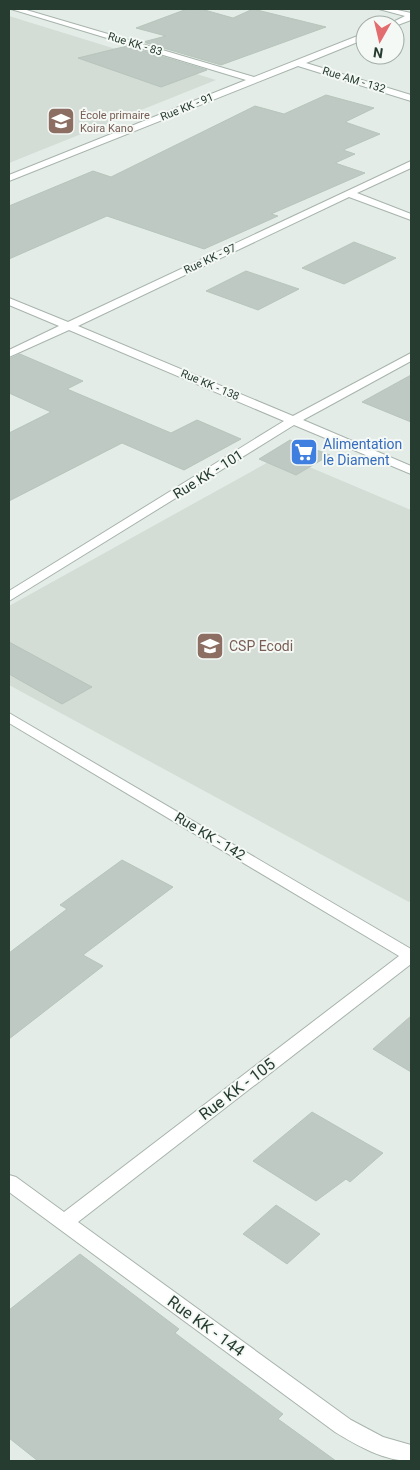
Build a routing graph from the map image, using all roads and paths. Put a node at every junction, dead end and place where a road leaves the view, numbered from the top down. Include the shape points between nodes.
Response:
1 (15, 9) edge
2 (383, 9) edge
3 (411, 16) edge
4 (355, 40) edge
5 (297, 63) junction
6 (254, 80) junction
7 (411, 98) edge
8 (411, 164) edge
9 (9, 178) edge
10 (348, 193) junction
11 (411, 217) edge
12 (9, 301) edge
13 (68, 326) junction
14 (9, 354) edge
15 (411, 356) edge
16 (294, 420) junction
17 (411, 470) edge
18 (9, 597) edge
19 (9, 717) edge
20 (411, 956) edge
21 (9, 1182) edge
22 (64, 1222) junction
23 (411, 1454) edge

1 - 6 street, Rue KK - 83
2 - 3 street
4 - 5 street, Rue KK - 91
5 - 6 street, Rue KK - 91
5 - 7 street, Rue AM - 132
6 - 9 street, Rue KK - 91
8 - 10 street, Rue KK - 97
10 - 11 street
10 - 13 street, Rue KK - 97
12 - 13 street, Rue KK - 138
13 - 14 street, Rue KK - 97
13 - 16 street, Rue KK - 138
15 - 16 street, Rue KK - 101
16 - 17 street, Rue KK - 138
16 - 18 street, Rue KK - 101
19 - 20 street, Rue KK - 142
20 - 22 street, Rue KK - 105
21 - 22 street, Rue KK - 144
22 - 23 street, Rue KK - 144 via 343,1426 370,1442

